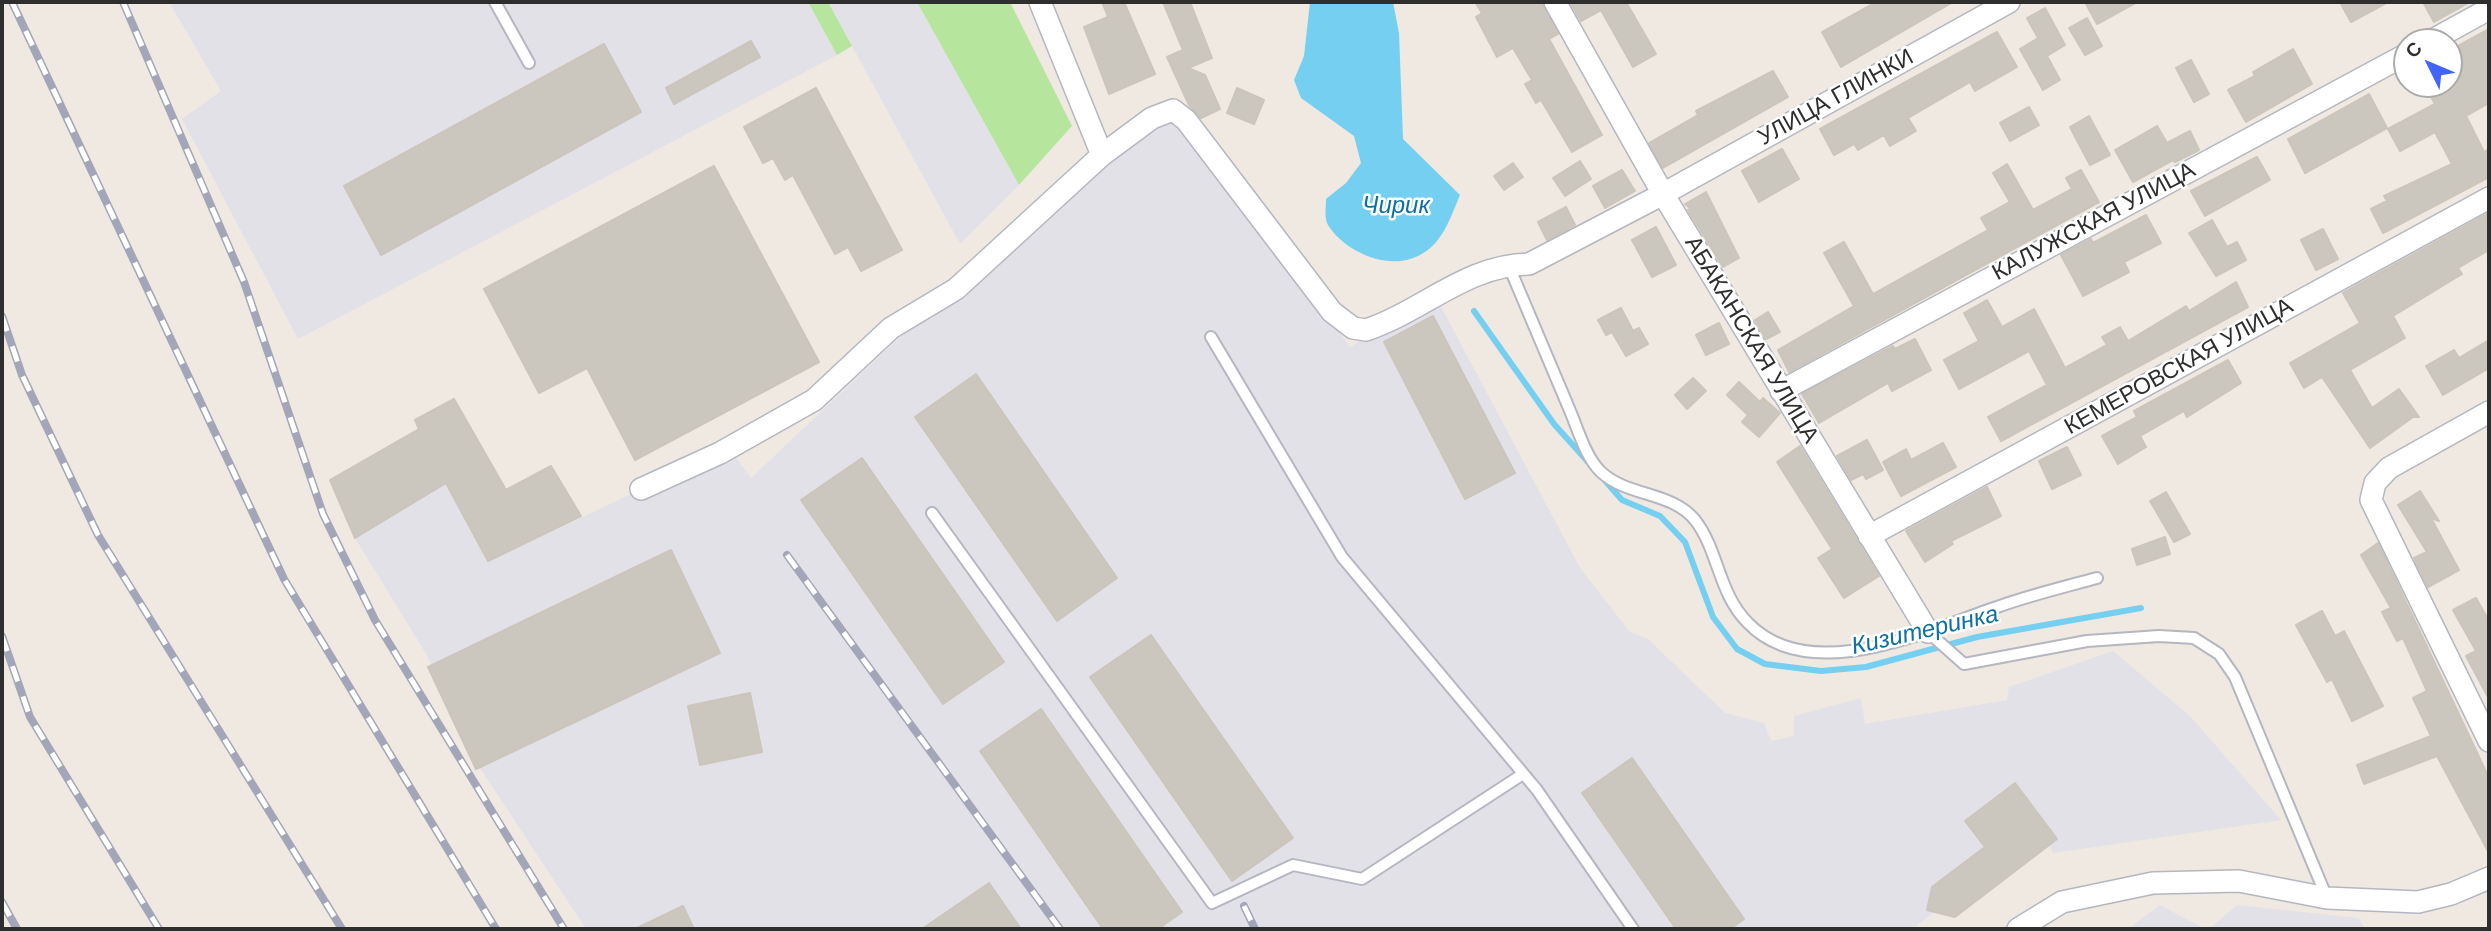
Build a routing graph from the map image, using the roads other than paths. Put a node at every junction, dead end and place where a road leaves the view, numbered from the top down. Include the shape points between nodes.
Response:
1 (495, 2) edge
2 (1040, 2) edge
3 (1555, 2) edge
4 (2009, 2) edge
5 (2489, 9) edge
6 (2454, 28) edge
7 (2393, 62) edge
8 (529, 63) dead end
9 (1102, 155) junction
10 (1663, 194) junction
11 (2489, 198) edge
12 (1508, 264) junction
13 (1211, 337) dead end
14 (1781, 391) junction
15 (2489, 412) edge
16 (641, 489) dead end
17 (932, 513) dead end
18 (1869, 536) junction
19 (2097, 578) dead end
20 (1928, 632) junction
21 (2489, 741) edge
22 (1523, 774) junction
23 (2489, 878) edge
24 (2328, 898) junction
25 (1633, 929) edge
26 (2018, 929) edge

1 - 8 lane
2 - 9 street
3 - 10 street, АБАКАНСКАЯ УЛИЦА
4 - 10 street, УЛИЦА ГЛИНКИ
5 - 6 street
7 - 14 street, КАЛУЖСКАЯ УЛИЦА
9 - 12 street, УЛИЦА ГЛИНКИ via 1152,118 1173,110 1186,120 1332,312 1353,328 1379,326 1475,273
9 - 16 street via 956,289 891,328 814,400 720,453
10 - 12 street, УЛИЦА ГЛИНКИ via 1529,264
10 - 14 street, АБАКАНСКАЯ УЛИЦА
11 - 18 street, КЕМЕРОВСКАЯ УЛИЦА
12 - 20 lane via 1582,440 1601,472 1624,486 1678,504 1695,521 1724,589 1749,625 1778,643 1803,650 1846,652
13 - 22 lane via 1342,557
14 - 18 street, АБАКАНСКАЯ УЛИЦА
15 - 21 street via 2389,468 2375,482 2371,500
17 - 22 lane via 1212,903 1293,865 1362,879
18 - 20 street, АБАКАНСКАЯ УЛИЦА
19 - 20 lane
20 - 24 lane, АБАКАНСКАЯ УЛИЦА via 1964,664 2087,641 2159,636 2194,638 2219,654 2235,677
22 - 25 lane
23 - 24 street via 2418,902
24 - 26 street via 2239,881 2153,883 2062,902

